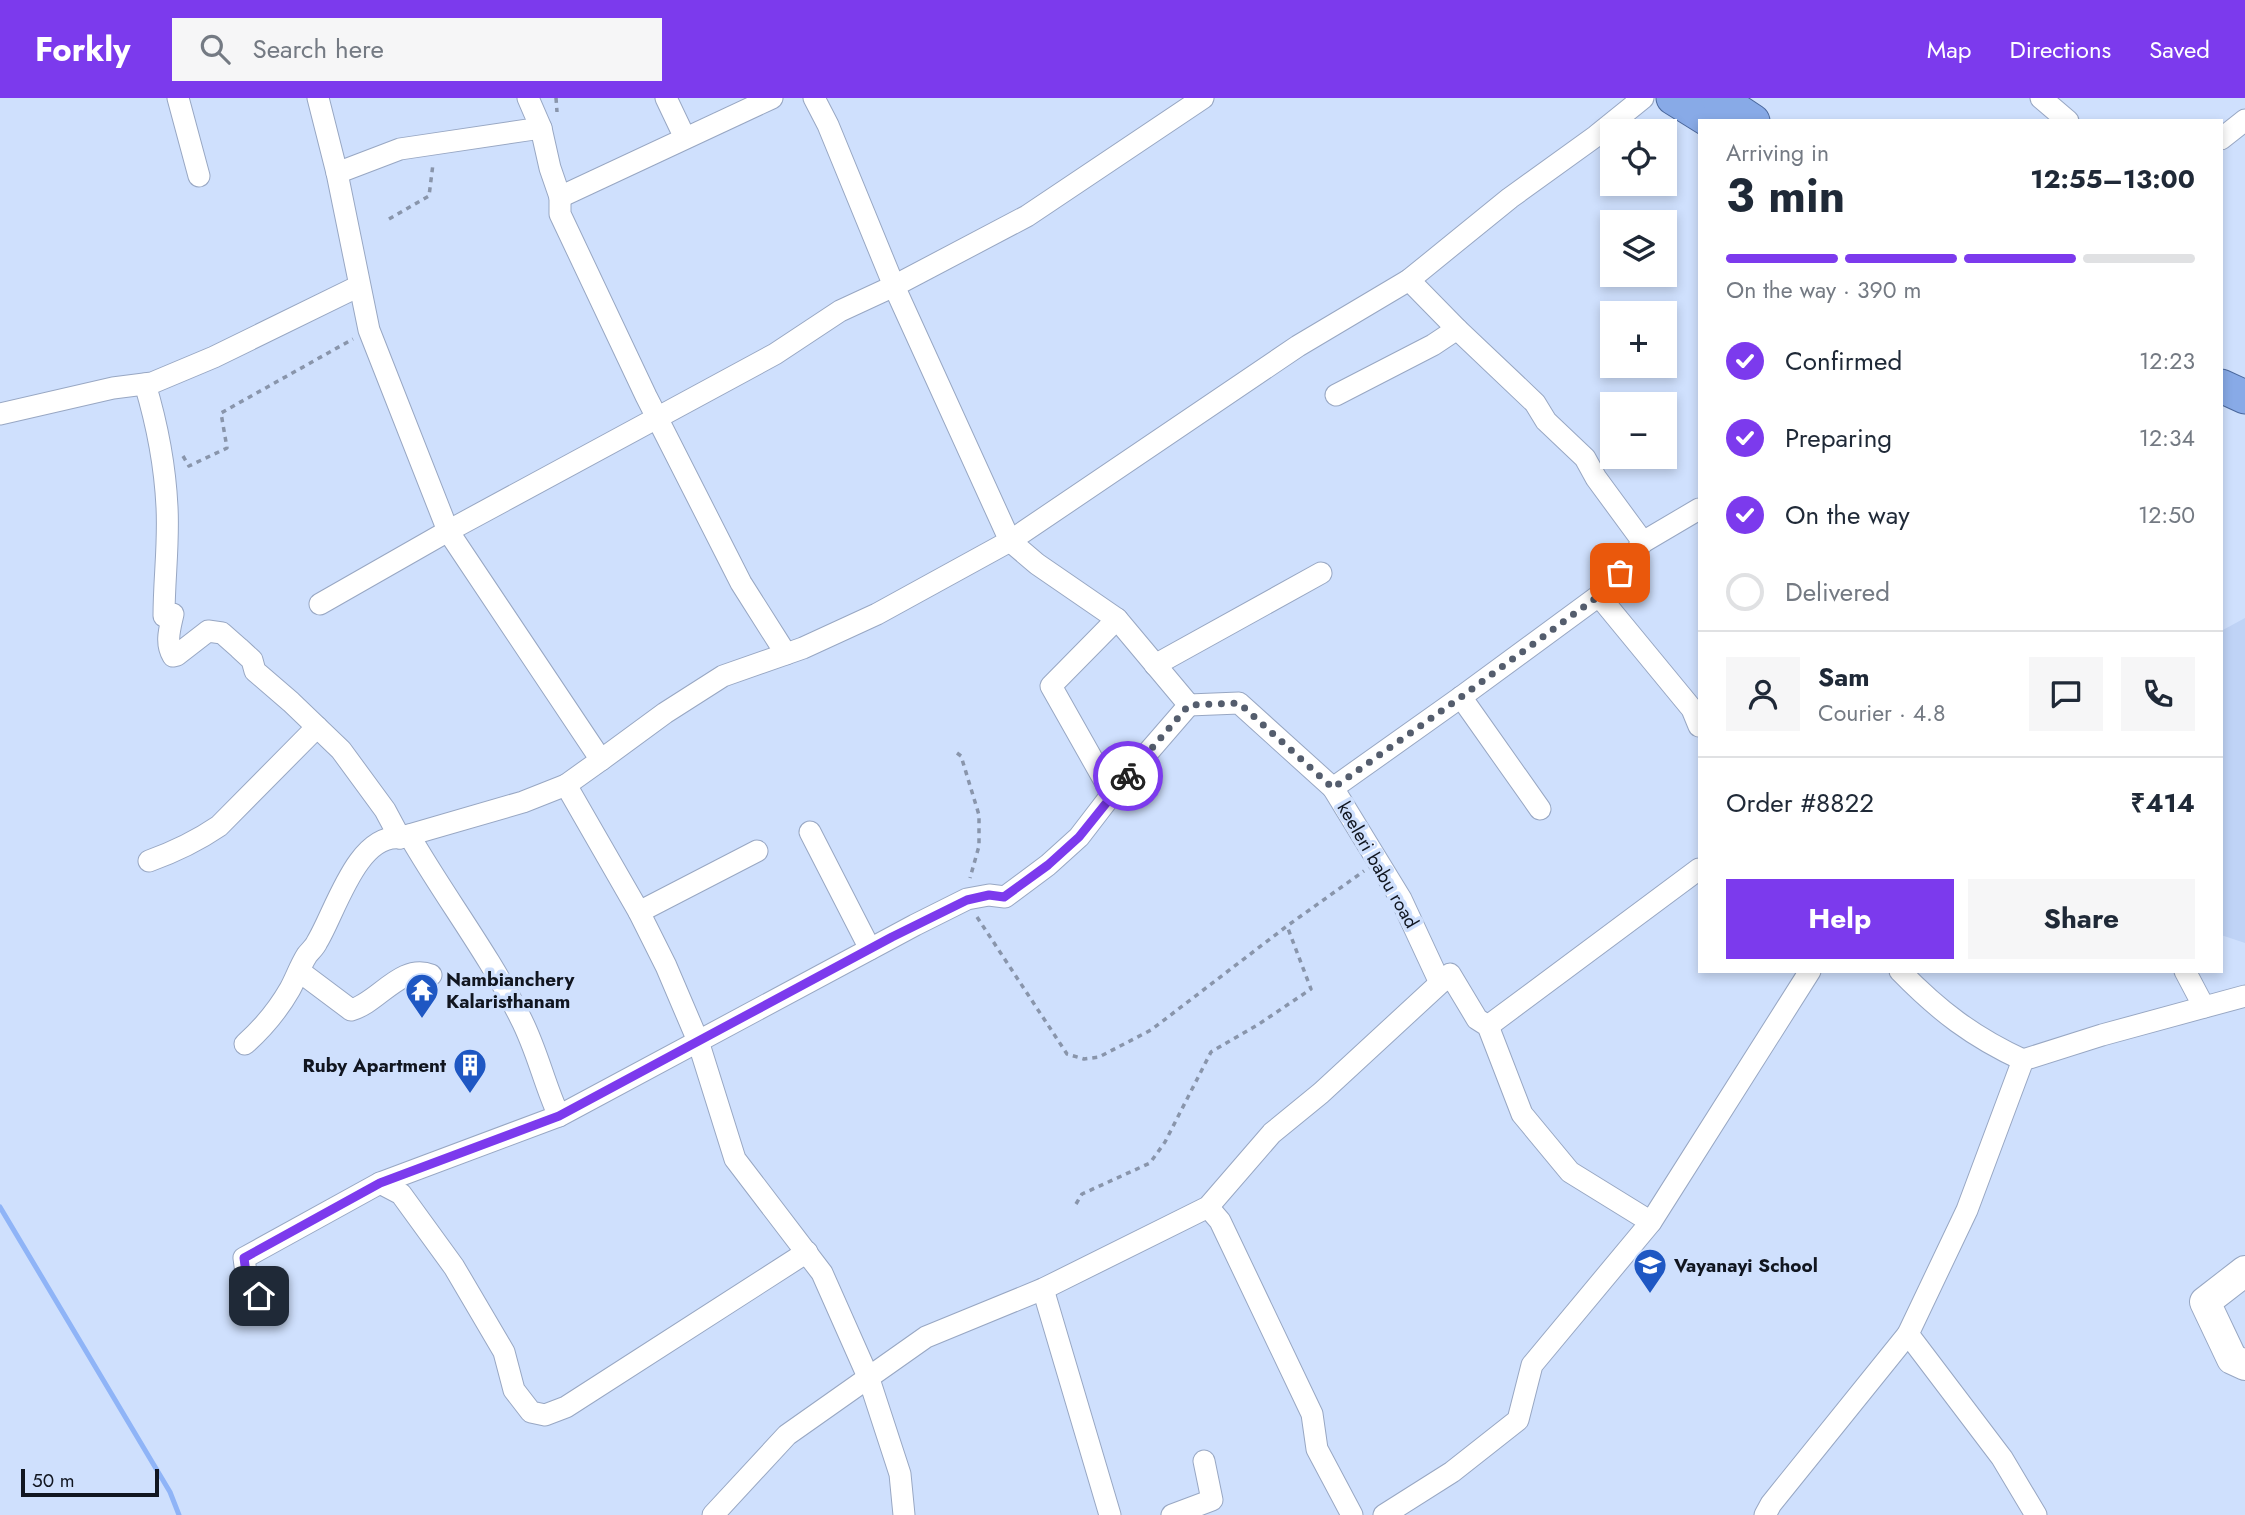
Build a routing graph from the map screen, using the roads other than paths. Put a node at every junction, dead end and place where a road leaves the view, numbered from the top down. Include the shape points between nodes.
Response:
1 (178, 98) edge
2 (318, 98) edge
3 (528, 98) edge
4 (666, 98) edge
5 (772, 98) edge
6 (814, 98) edge
7 (1203, 98) edge
8 (1643, 98) edge
9 (1673, 98) edge
10 (1718, 98) edge
11 (2042, 98) edge
12 (1707, 119) edge
13 (1750, 119) edge
14 (2066, 119) edge
15 (2245, 120) edge
16 (541, 128) junction
17 (2223, 137) edge
18 (685, 138) junction
19 (337, 173) junction
20 (199, 176) dead end
21 (560, 197) junction
22 (1409, 280) junction
23 (359, 286) junction
24 (894, 286) junction
25 (1457, 329) junction
26 (2223, 364) edge
27 (2245, 374) edge
28 (145, 384) junction
29 (2223, 387) edge
30 (1336, 395) dead end
31 (2245, 397) edge
32 (0, 414) edge
33 (657, 417) junction
34 (1698, 510) edge
35 (448, 531) junction
36 (1010, 541) junction
37 (1643, 542) junction
38 (1321, 573) dead end
39 (1598, 596) junction
40 (320, 604) dead end
41 (1117, 619) junction
42 (786, 654) junction
43 (1156, 665) junction
44 (1461, 697) junction
45 (1189, 705) junction
46 (1698, 724) edge
47 (317, 727) junction
48 (601, 760) junction
49 (566, 785) junction
50 (1333, 788) junction
51 (1112, 794) junction
52 (1540, 809) dead end
53 (810, 832) dead end
54 (404, 836) junction
55 (757, 851) dead end
56 (149, 861) dead end
57 (1698, 870) edge
58 (639, 912) junction
59 (870, 949) junction
60 (299, 971) junction
61 (1809, 973) edge
62 (1902, 973) edge
63 (2186, 973) edge
64 (431, 975) dead end
65 (1440, 983) junction
66 (2245, 996) edge
67 (2204, 1007) junction
68 (1488, 1026) junction
69 (698, 1041) junction
70 (245, 1044) dead end
71 (2023, 1060) junction
72 (559, 1116) junction
73 (380, 1183) junction
74 (1208, 1207) junction
75 (1651, 1222) junction
76 (807, 1252) junction
77 (2245, 1271) edge
78 (1043, 1289) junction
79 (272, 1312) dead end
80 (1908, 1334) junction
81 (2245, 1365) edge
82 (869, 1378) junction
83 (1204, 1461) dead end
84 (713, 1515) edge
85 (904, 1515) edge
86 (1110, 1515) edge
87 (1172, 1515) edge
88 (1352, 1515) edge
89 (1384, 1515) edge
90 (1765, 1515) edge
91 (2036, 1515) edge

1 - 20 street
2 - 19 street
3 - 16 street
4 - 18 street
5 - 18 street
6 - 24 street
7 - 24 street via 1027,216
8 - 22 street
9 - 12 highway
10 - 13 highway
11 - 14 street
15 - 17 street
16 - 19 street via 400,149
16 - 21 street
18 - 21 street
19 - 23 street
21 - 33 street via 560,214
22 - 25 street
22 - 36 street via 1298,346
23 - 28 street via 214,357
23 - 35 street via 369,330
24 - 33 street via 840,311 775,354
24 - 36 street
25 - 30 street
25 - 37 street via 1585,458
26 - 27 highway
28 - 32 street via 113,387
28 - 47 street via 159,435 165,486 164,616 173,614 170,652 177,655 208,631 222,633 252,660 255,671
29 - 31 highway
33 - 35 street
33 - 42 street via 741,583
34 - 37 street, keeleri babu road
35 - 40 street
35 - 48 street
36 - 41 street
36 - 42 street via 877,614
37 - 39 street, keeleri babu road
38 - 43 street
39 - 44 street, keeleri babu road
39 - 46 street via 1692,709
41 - 43 street
41 - 51 street via 1051,686
42 - 48 street via 723,676
43 - 45 street
44 - 50 street, keeleri babu road
44 - 52 street
45 - 50 street via 1239,703
45 - 51 street
47 - 54 street via 341,750
47 - 56 street via 219,826 173,853
48 - 49 street
49 - 54 street
49 - 58 street
50 - 65 street, keeleri babu road via 1401,899
51 - 59 street via 1079,837 1004,897 967,900
53 - 59 street
54 - 60 street via 384,838 359,862
54 - 72 street via 453,902 522,1018
55 - 58 street
57 - 68 street
58 - 69 street
59 - 69 street
60 - 64 street via 351,1010 408,975
60 - 70 street via 276,1010
61 - 75 street
62 - 71 street via 1940,1009 1988,1044
63 - 67 street
65 - 68 street via 1450,974 1477,1019
65 - 74 street via 1272,1133
66 - 67 street
67 - 71 street
68 - 75 street via 1522,1114 1570,1172
69 - 72 street
69 - 76 street via 735,1159
71 - 80 street via 1967,1210
72 - 73 street
73 - 76 street via 401,1194 440,1247 504,1352 514,1390 531,1412 545,1415 566,1407
73 - 79 street via 244,1258 247,1280
74 - 78 street
74 - 88 street via 1220,1221 1312,1414 1317,1449
75 - 89 street via 1532,1365 1518,1420 1452,1472
76 - 82 street via 822,1273
77 - 81 main road via 2205,1303 2232,1359
78 - 82 street via 926,1337
78 - 86 street
80 - 90 street
80 - 91 street via 2002,1458
82 - 84 street via 787,1435
82 - 85 street via 900,1474
83 - 87 street via 1212,1500

